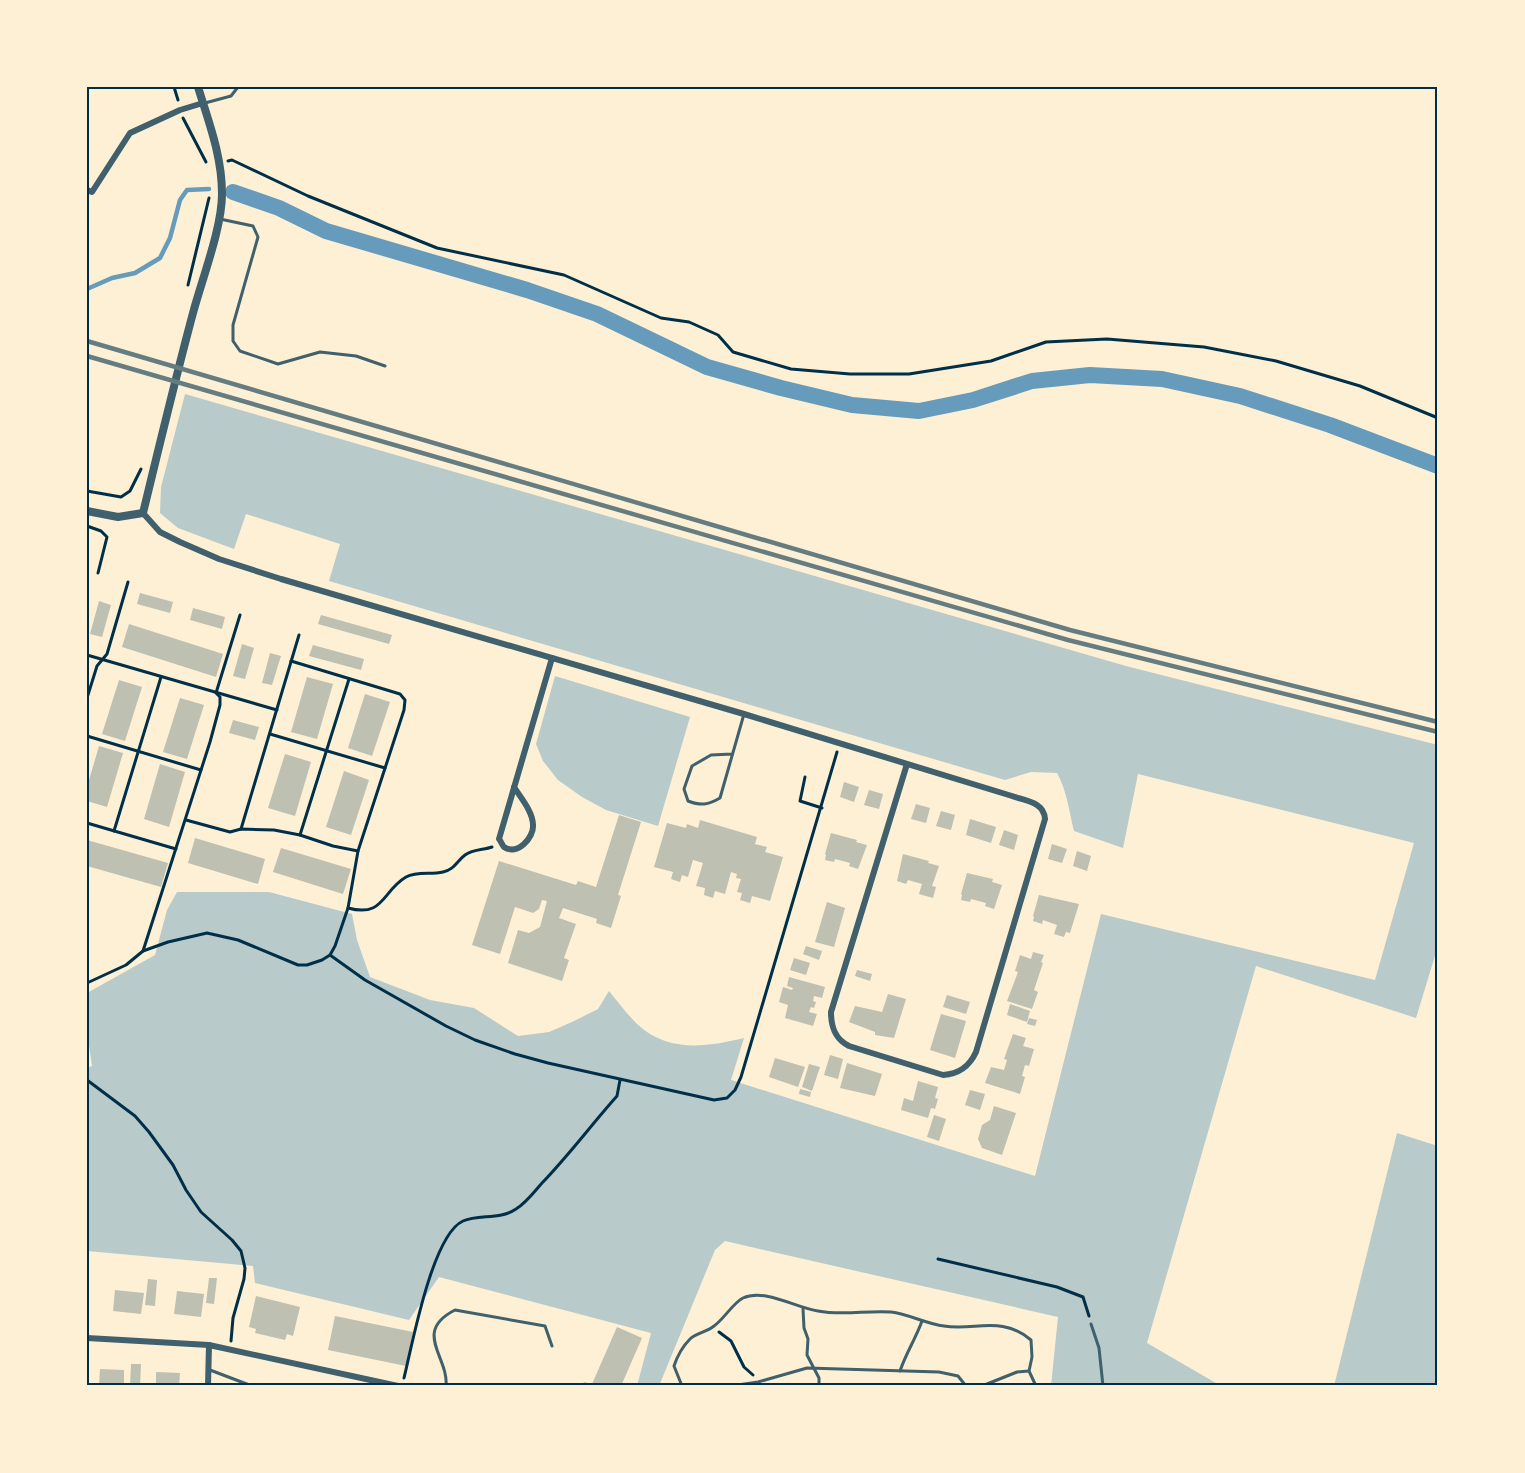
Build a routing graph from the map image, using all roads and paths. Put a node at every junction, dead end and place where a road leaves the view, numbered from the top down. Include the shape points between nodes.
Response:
1 (174, 87) edge
2 (198, 87) edge
3 (238, 87) edge
4 (203, 104) junction
5 (180, 110) junction
6 (220, 162) junction
7 (209, 171) dead end
8 (210, 189) dead end
9 (87, 190) edge
10 (219, 218) junction
11 (187, 291) dead end
12 (385, 366) dead end
13 (1438, 418) edge
14 (143, 461) dead end
15 (87, 491) edge
16 (87, 512) edge
17 (143, 513) junction
18 (87, 526) edge
19 (98, 573) dead end
20 (128, 582) dead end
21 (240, 615) dead end
22 (299, 635) dead end
23 (87, 655) edge
24 (552, 658) junction
25 (101, 659) junction
26 (291, 661) junction
27 (161, 678) junction
28 (349, 679) junction
29 (216, 693) junction
30 (87, 698) edge
31 (276, 710) junction
32 (744, 714) junction
33 (270, 734) junction
34 (87, 736) edge
35 (840, 743) junction
36 (327, 751) junction
37 (138, 753) junction
38 (732, 754) junction
39 (907, 764) junction
40 (384, 768) junction
41 (201, 770) junction
42 (805, 777) dead end
43 (514, 787) junction
44 (822, 808) junction
45 (186, 820) junction
46 (87, 823) edge
47 (241, 829) junction
48 (114, 831) junction
49 (300, 835) junction
50 (499, 839) junction
51 (176, 849) junction
52 (358, 851) junction
53 (348, 908) junction
54 (143, 951) junction
55 (330, 955) junction
56 (87, 983) edge
57 (87, 1080) edge
58 (620, 1080) junction
59 (938, 1259) dead end
60 (803, 1309) junction
61 (923, 1320) junction
62 (1091, 1323) joint
63 (713, 1327) junction
64 (87, 1338) edge
65 (232, 1338) dead end
66 (209, 1345) junction
67 (552, 1346) dead end
68 (814, 1368) junction
69 (208, 1369) junction
70 (900, 1371) junction
71 (1029, 1371) junction
72 (404, 1380) dead end
73 (758, 1382) junction
74 (208, 1386) edge
75 (252, 1386) edge
76 (398, 1386) edge
77 (446, 1386) edge
78 (682, 1386) edge
79 (732, 1386) edge
80 (819, 1386) edge
81 (966, 1386) edge
82 (982, 1386) edge
83 (1036, 1386) edge
84 (1103, 1386) edge

1 - 5 path
2 - 4 street
3 - 4 lane via 231,96
4 - 5 street
4 - 6 street
5 - 7 path
5 - 9 street via 130,133 92,192
6 - 10 street
6 - 13 path via 232,160 308,196 437,248 564,275 662,318 699,326 718,335 733,352 791,369 909,374 991,361 1046,342 1107,339 1204,347 1275,362 1360,386
8 - 11 path
10 - 12 lane via 253,226 258,237 233,325 233,341 240,351 278,364 320,352 356,356
10 - 17 street
14 - 15 path via 130,491 121,496
16 - 17 street via 118,517
17 - 24 street via 160,532 219,559
18 - 19 path via 107,537
20 - 25 path via 107,654
21 - 29 path
22 - 26 path
23 - 25 path
24 - 32 street
24 - 43 street
25 - 27 path
25 - 30 path
26 - 28 path
26 - 31 path
27 - 29 path
27 - 37 path
28 - 36 path
28 - 40 path via 400,694 405,700
29 - 31 path
29 - 41 path via 220,705
31 - 33 path
32 - 35 street
32 - 38 lane
33 - 36 path
33 - 47 path
34 - 37 path
35 - 39 street
35 - 44 path
36 - 40 path
36 - 49 path
37 - 41 path
37 - 48 path
38 - 38 lane via 720,798 700,805 688,801 684,789 692,766 711,755
39 - 39 street via 1040,805 1045,819 976,1052 965,1068 942,1075 849,1046 836,1036 831,1024 831,1012
40 - 52 path
41 - 45 path
42 - 44 path via 800,801
43 - 50 street
43 - 50 street via 534,827 525,844 513,849 504,847
44 - 58 path via 735,1090 727,1098 714,1100
45 - 47 path via 230,832
45 - 51 path
46 - 48 path
47 - 49 path
48 - 51 path
49 - 52 path
50 - 53 path via 492,847 466,855 444,872 409,876 375,908
51 - 54 path
52 - 53 path
53 - 55 path
54 - 55 path via 207,933 238,940 298,965 315,963
54 - 56 path
55 - 58 path via 382,989 475,1040
57 - 65 path via 135,1116 173,1165 201,1212 241,1251 244,1279 233,1318
58 - 72 path via 617,1096 516,1210 462,1221 448,1236 426,1290
59 - 62 path via 1057,1287 1083,1297
60 - 61 lane via 831,1313 888,1312
60 - 63 lane via 781,1299 742,1298
60 - 68 lane via 807,1355
61 - 70 lane
61 - 71 lane via 944,1326 998,1325 1022,1332 1031,1340
62 - 84 lane via 1099,1348
63 - 73 path via 731,1341 744,1367
63 - 78 lane via 691,1338 677,1356 674,1366
64 - 66 street
66 - 69 street
66 - 76 street
67 - 77 lane via 545,1326 455,1310 443,1316 436,1327 434,1343 447,1376
68 - 70 lane
68 - 73 lane
68 - 80 lane
69 - 74 street
69 - 75 lane
70 - 81 lane via 958,1376
71 - 82 lane
71 - 83 lane
73 - 79 lane

